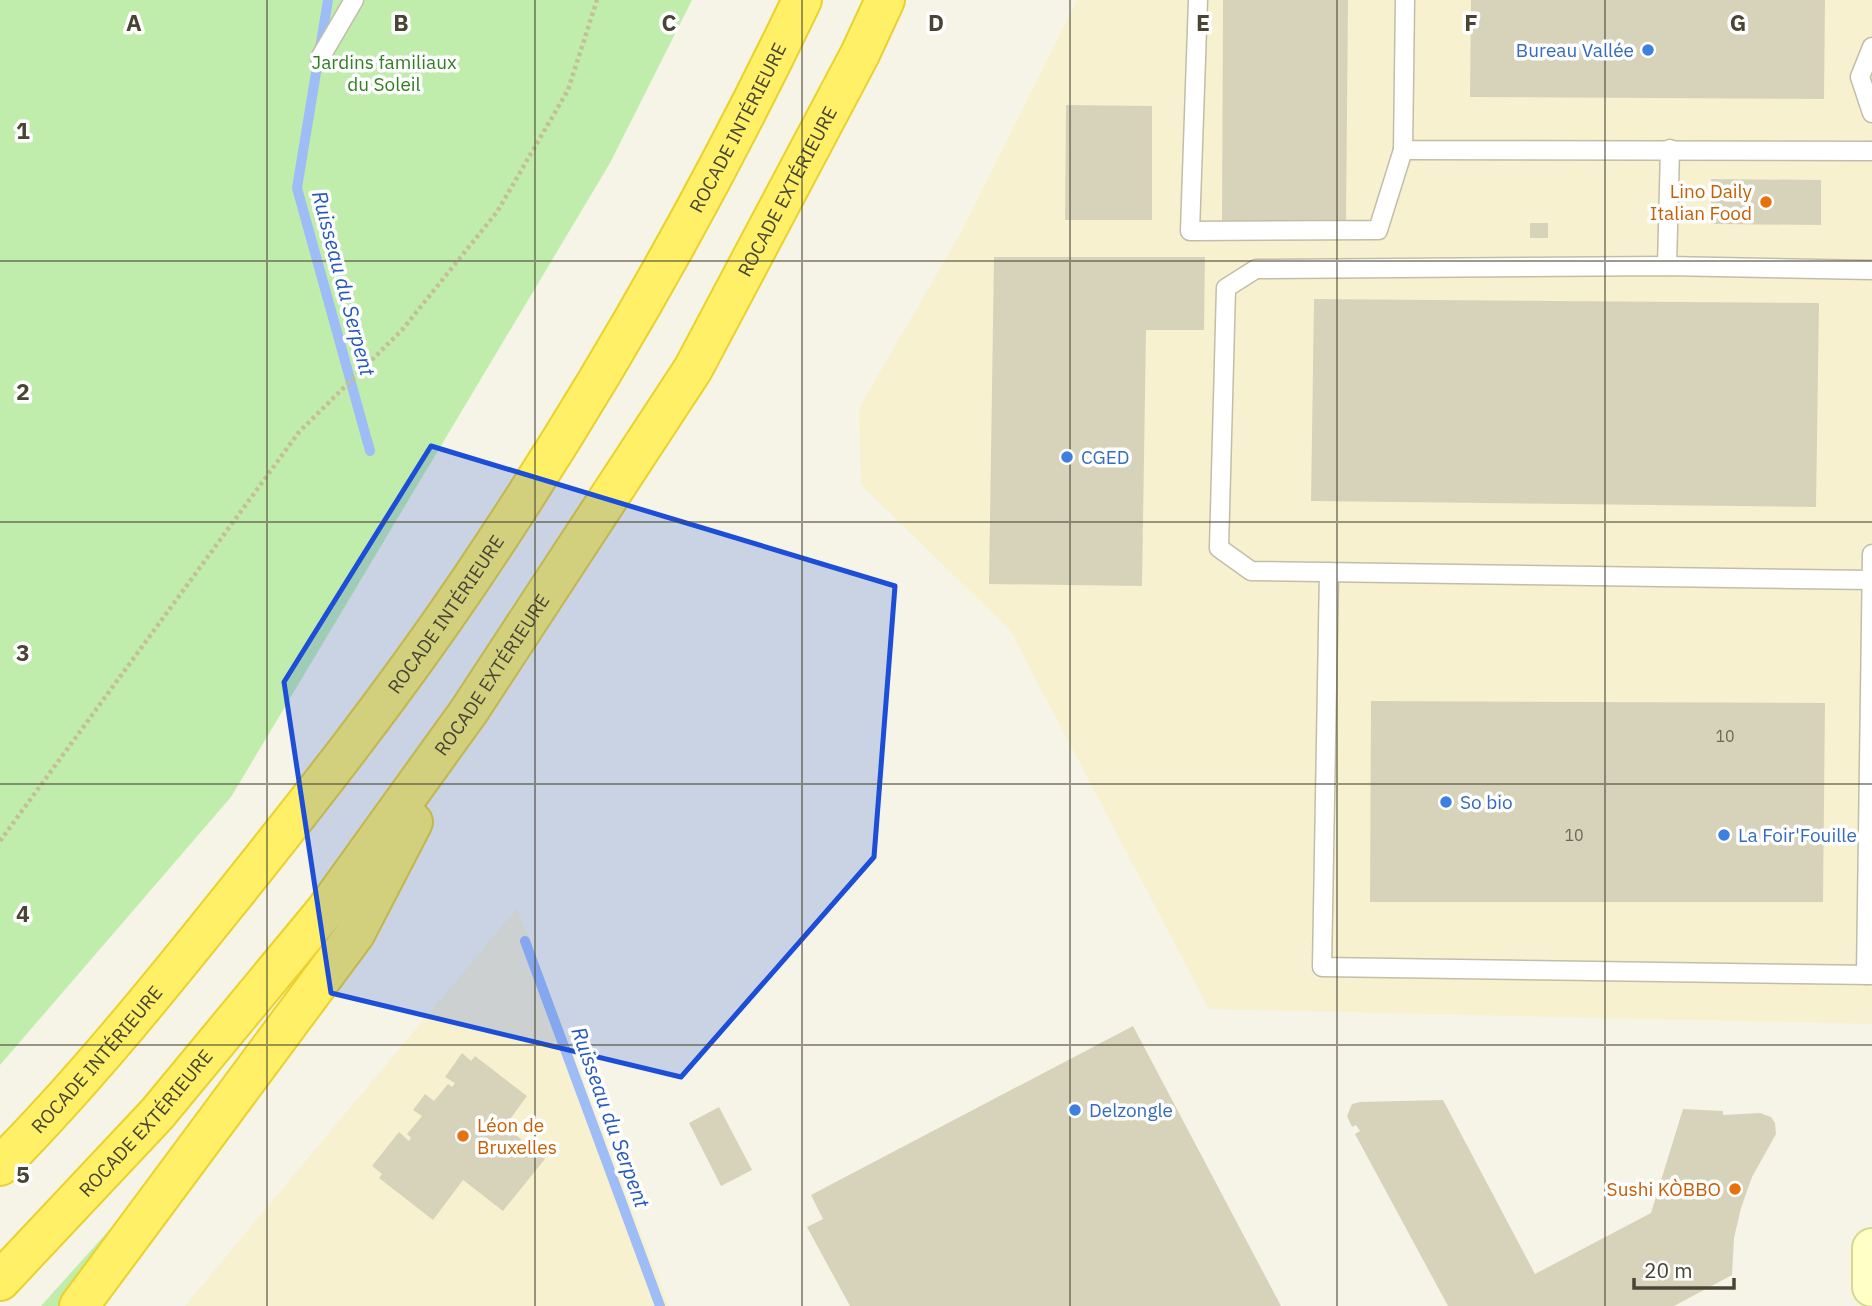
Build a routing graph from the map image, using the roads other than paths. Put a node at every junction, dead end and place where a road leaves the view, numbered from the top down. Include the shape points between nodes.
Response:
1 (354, 0) edge
2 (802, 0) edge
3 (885, 0) edge
4 (1198, 0) edge
5 (1405, 0) edge
6 (1872, 47) edge
7 (320, 58) dead end
8 (1872, 113) edge
9 (1670, 149) junction
10 (1403, 150) junction
11 (1872, 151) edge
12 (1667, 266) junction
13 (1872, 270) edge
14 (1872, 554) edge
15 (1329, 572) junction
16 (1872, 580) edge
17 (469, 711) junction
18 (1869, 975) edge
19 (0, 1167) edge
20 (1872, 1248) edge
21 (0, 1281) edge
22 (1872, 1287) edge
23 (79, 1306) edge

1 - 7 lane
2 - 19 highway, ROCADE INTÉRIEURE via 638,312 473,576 319,789 157,990
3 - 17 highway, ROCADE EXTÉRIEURE via 693,369
4 - 10 lane via 1190,231 1378,230
5 - 10 lane
6 - 8 lane via 1860,77
9 - 10 lane
9 - 11 lane
9 - 12 lane
12 - 13 lane
12 - 15 lane via 1256,269 1226,288 1219,548 1251,571
14 - 16 lane
15 - 16 lane
15 - 18 lane via 1322,967
16 - 18 lane
17 - 21 highway, ROCADE EXTÉRIEURE via 316,922 156,1114
17 - 23 highway via 355,934
20 - 22 street

